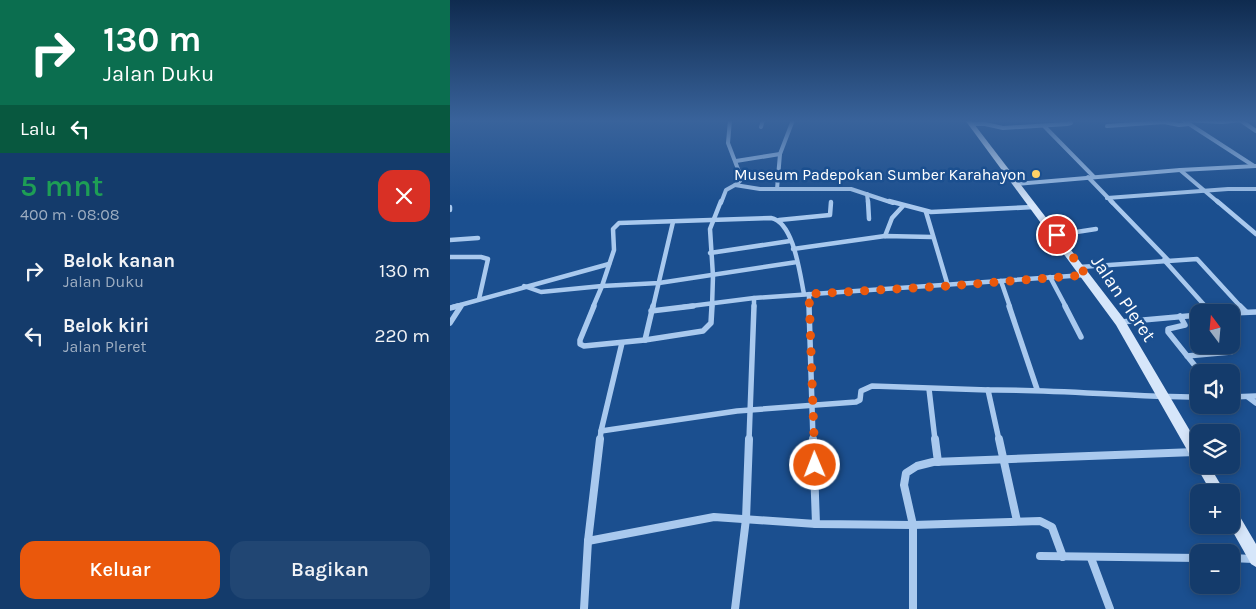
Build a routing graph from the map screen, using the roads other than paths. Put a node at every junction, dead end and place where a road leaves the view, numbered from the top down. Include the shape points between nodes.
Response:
1 (730, 148) edge
2 (782, 148) edge
3 (990, 148) edge
4 (1065, 148) edge
5 (1228, 148) edge
6 (780, 154) junction
7 (736, 161) junction
8 (1255, 166) edge
9 (1180, 170) junction
10 (1088, 177) junction
11 (1094, 177) junction
12 (1016, 184) junction
13 (735, 185) junction
14 (1256, 188) edge
15 (777, 189) junction
16 (1205, 191) junction
17 (868, 194) junction
18 (1107, 198) junction
19 (831, 202) dead end
20 (903, 206) junction
21 (1034, 207) junction
22 (926, 212) junction
23 (869, 219) dead end
24 (712, 220) junction
25 (779, 220) junction
26 (673, 222) junction
27 (1096, 229) dead end
28 (1256, 234) edge
29 (1057, 235) junction
30 (885, 236) junction
31 (478, 238) dead end
32 (932, 238) junction
33 (450, 240) edge
34 (790, 241) junction
35 (793, 249) junction
36 (710, 252) junction
37 (450, 257) edge
38 (1166, 260) junction
39 (797, 262) junction
40 (609, 264) junction
41 (1083, 271) junction
42 (713, 276) junction
43 (1050, 276) junction
44 (1002, 281) junction
45 (659, 283) junction
46 (524, 286) junction
47 (602, 286) junction
48 (948, 286) junction
49 (807, 294) junction
50 (754, 298) junction
51 (479, 299) junction
52 (712, 303) junction
53 (1203, 304) edge
54 (461, 305) junction
55 (450, 308) edge
56 (651, 310) junction
57 (1240, 312) edge
58 (1246, 312) junction
59 (1256, 312) edge
60 (1190, 315) edge
61 (1180, 316) junction
62 (1120, 322) junction
63 (450, 323) edge
64 (1081, 337) dead end
65 (645, 340) junction
66 (622, 342) junction
67 (1210, 354) edge
68 (1188, 356) junction
69 (1194, 364) edge
70 (929, 389) junction
71 (1037, 389) junction
72 (988, 390) junction
73 (1256, 396) edge
74 (1163, 397) junction
75 (1190, 397) edge
76 (1240, 397) edge
77 (1247, 397) junction
78 (1256, 403) edge
79 (813, 406) junction
80 (750, 410) junction
81 (602, 431) junction
82 (1190, 444) edge
83 (1190, 456) edge
84 (1004, 459) junction
85 (938, 462) junction
86 (746, 518) junction
87 (1017, 521) junction
88 (816, 524) junction
89 (913, 525) junction
90 (1240, 526) edge
91 (1251, 539) edge
92 (588, 541) junction
93 (1040, 556) dead end
94 (1063, 557) junction
95 (1092, 558) junction
96 (1190, 558) edge
97 (1240, 558) edge
98 (1256, 559) edge
99 (584, 609) edge
100 (735, 609) edge
101 (913, 609) edge
102 (1110, 609) edge

1 - 7 street
2 - 6 street
3 - 12 main road, Jalan Pleret
4 - 11 street
5 - 8 street
6 - 7 street
6 - 15 street
7 - 13 street via 741,179
8 - 9 street
9 - 11 street
9 - 16 street
10 - 11 street
10 - 12 street
10 - 18 street
12 - 21 main road, Jalan Pleret
13 - 15 street
13 - 24 street via 726,190
14 - 16 street
15 - 17 street via 846,189
16 - 18 street
16 - 28 street
17 - 20 street
17 - 23 street
18 - 38 street
19 - 25 street via 830,214
20 - 22 street
20 - 30 street via 892,218
21 - 22 street
21 - 29 main road, Jalan Pleret
22 - 32 street
24 - 25 street
24 - 26 street
24 - 36 street
25 - 34 street
26 - 40 street via 616,225
26 - 45 street
27 - 29 street
29 - 41 main road, Jalan Pleret
30 - 32 street
30 - 35 street
31 - 33 street
32 - 48 street
34 - 35 street
34 - 36 street
35 - 39 street
36 - 42 street
37 - 51 street via 488,259
38 - 41 street
38 - 53 street
38 - 58 street via 1197,259
39 - 42 street
39 - 49 street
40 - 46 street
40 - 47 street
41 - 43 street
41 - 62 main road, Jalan Pleret
42 - 45 street
42 - 52 street
43 - 44 street
43 - 64 street
44 - 48 street
44 - 71 street
45 - 47 street
45 - 56 street
46 - 47 street via 541,292
46 - 51 street
47 - 66 street via 580,344
48 - 49 street
49 - 50 street
49 - 79 street
50 - 52 street
50 - 80 street
51 - 54 street
52 - 56 street
52 - 65 street via 711,323 707,329
54 - 55 street
54 - 63 street
56 - 65 street
57 - 58 street
58 - 59 street
60 - 61 street
61 - 62 street
61 - 68 street via 1185,325 1168,329 1168,332
62 - 74 main road, Jalan Pleret
65 - 66 street
66 - 81 street
67 - 68 street
68 - 69 street
70 - 72 street
70 - 79 street via 872,386 861,391 860,400 856,402
70 - 85 street
71 - 72 street
71 - 74 street
72 - 84 street
73 - 77 street
74 - 75 street
74 - 82 main road, Jalan Pleret
76 - 77 street
77 - 78 street
79 - 80 street
79 - 88 street
80 - 81 street
80 - 86 street
81 - 92 street
83 - 84 street
84 - 85 street
84 - 87 street
85 - 89 street via 922,462 906,473 904,485
86 - 88 street
86 - 92 street via 714,517
86 - 100 street
87 - 89 street
87 - 94 street via 1040,521 1052,527
88 - 89 street
89 - 101 street
90 - 91 main road
91 - 98 main road
92 - 99 street
93 - 94 street
94 - 95 street
95 - 96 street
95 - 102 street
97 - 98 street

